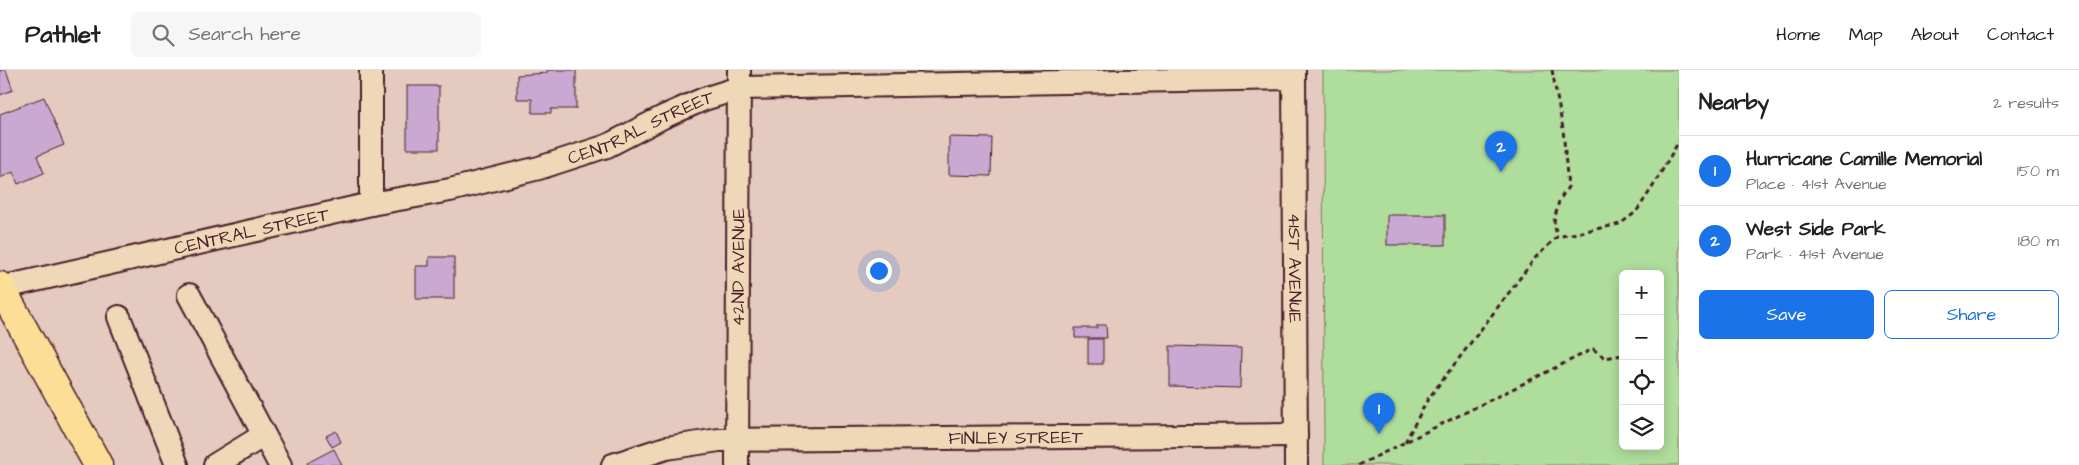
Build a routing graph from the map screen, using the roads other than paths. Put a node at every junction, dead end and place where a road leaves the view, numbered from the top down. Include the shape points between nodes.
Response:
1 (370, 70) edge
2 (1294, 74) edge
3 (739, 79) edge
4 (371, 204) junction
5 (0, 287) edge
6 (189, 295) dead end
7 (119, 317) dead end
8 (264, 435) junction
9 (1296, 435) junction
10 (737, 440) junction
11 (648, 460) edge
12 (98, 465) edge
13 (177, 465) edge
14 (215, 465) edge
15 (280, 465) edge
16 (613, 465) edge
17 (737, 465) edge
18 (1296, 465) edge

1 - 4 street
2 - 3 street, CENTRAL STREET
2 - 9 street, 41ST AVENUE
3 - 4 street, CENTRAL STREET via 607,146 539,168 450,190
3 - 10 street, 42ND AVENUE
4 - 5 street, CENTRAL STREET
5 - 12 main road
6 - 8 street
7 - 13 street
8 - 14 street
8 - 15 street
9 - 10 street, FINLEY STREET
9 - 18 street, 41ST AVENUE
10 - 11 street, FINLEY STREET via 666,448
10 - 17 street, 42ND AVENUE
11 - 16 street, FINLEY STREET

